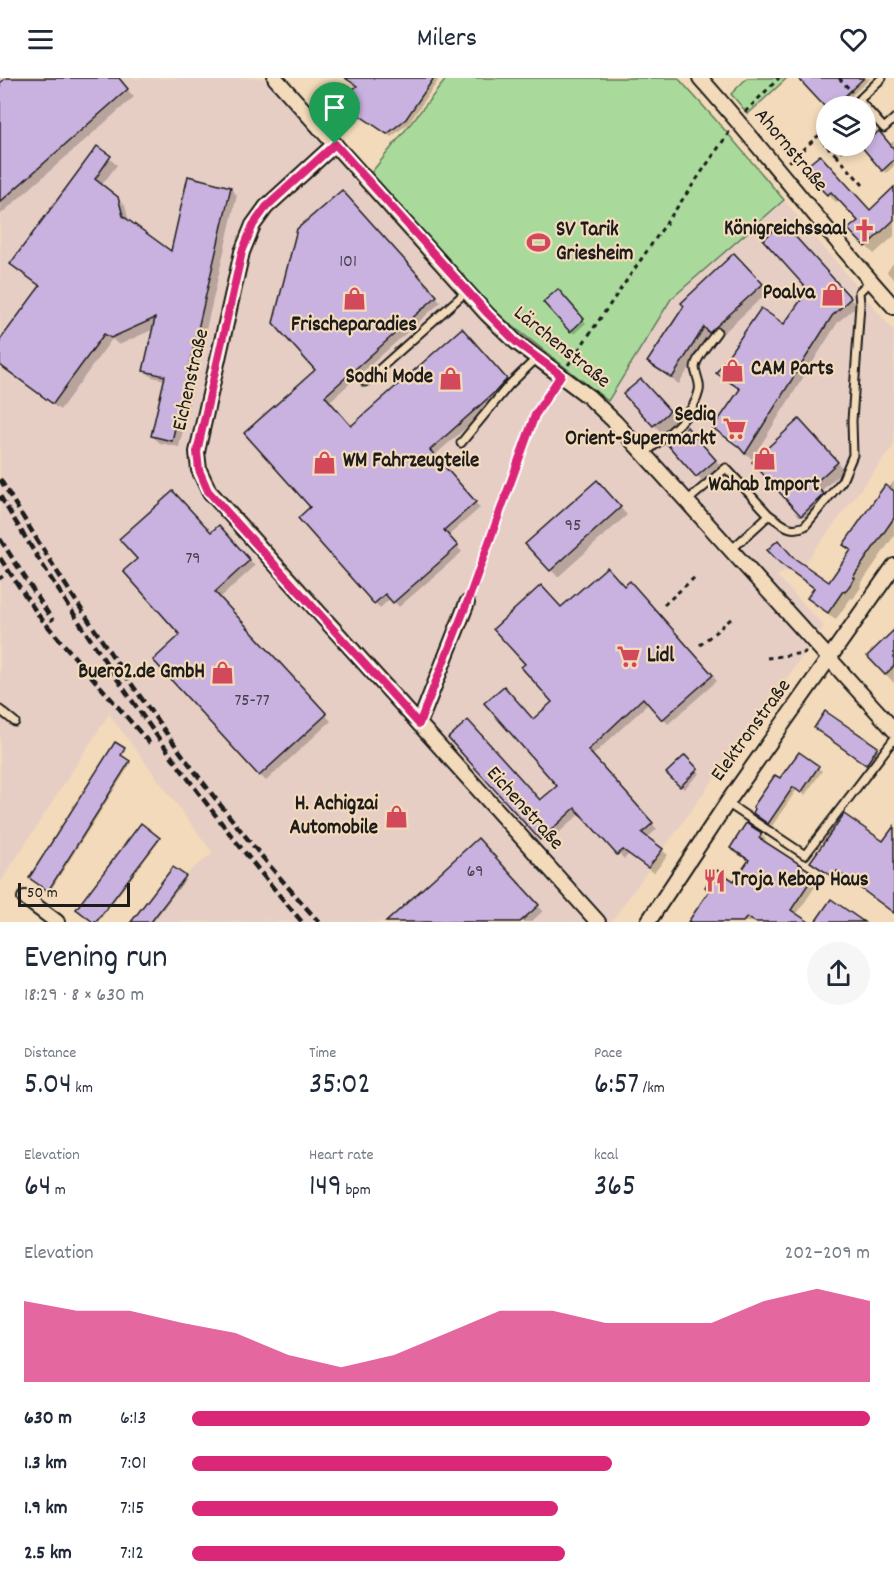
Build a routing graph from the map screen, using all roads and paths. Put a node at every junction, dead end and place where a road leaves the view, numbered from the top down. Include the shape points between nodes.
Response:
1 (275, 78) edge
2 (700, 78) edge
3 (778, 78) edge
4 (839, 78) edge
5 (882, 78) edge
6 (855, 96) edge
7 (863, 96) edge
8 (876, 119) edge
9 (894, 119) edge
10 (737, 120) junction
11 (816, 138) edge
12 (335, 144) junction
13 (837, 156) edge
14 (779, 171) junction
15 (863, 185) dead end
16 (870, 281) junction
17 (467, 291) junction
18 (894, 308) edge
19 (717, 332) dead end
20 (537, 358) junction
21 (561, 375) junction
22 (365, 382) dead end
23 (461, 443) dead end
24 (644, 454) junction
25 (687, 501) junction
26 (769, 515) junction
27 (731, 550) junction
28 (894, 566) edge
29 (695, 577) dead end
30 (467, 603) joint
31 (664, 604) dead end
32 (732, 618) dead end
33 (815, 643) junction
34 (700, 645) dead end
35 (767, 658) dead end
36 (829, 659) junction
37 (0, 710) edge
38 (15, 722) dead end
39 (419, 724) junction
40 (894, 730) edge
41 (894, 739) edge
42 (727, 803) junction
43 (25, 898) dead end
44 (57, 922) edge
45 (598, 922) edge
46 (648, 922) edge

1 - 12 street, Lärchenstraße
2 - 10 street, Ahornstraße
3 - 10 path
4 - 6 path
5 - 7 lane
8 - 9 lane via 884,128
10 - 14 street, Ahornstraße
10 - 21 path
11 - 14 path
12 - 17 street, Lärchenstraße
12 - 39 street, Eichenstraße via 266,207 253,225 242,252 197,452 199,470 208,491
13 - 15 path
14 - 16 street, Ahornstraße
16 - 18 street, Ahornstraße
16 - 26 lane via 859,292 853,455 842,481 805,526 791,529
17 - 20 street, Lärchenstraße
17 - 22 lane
19 - 24 lane via 697,361 699,393 686,418
20 - 21 street, Lärchenstraße
20 - 23 lane
21 - 24 street, Lärchenstraße via 601,408
21 - 30 path via 535,415
24 - 25 street, Lärchenstraße
25 - 26 lane via 726,468
25 - 27 street, Lärchenstraße
26 - 27 lane
27 - 33 street, Lärchenstraße
28 - 36 street, Elektronstraße
29 - 31 path
30 - 39 street
32 - 34 path
33 - 35 path via 804,652
33 - 36 street, Lärchenstraße
36 - 40 street, Lärchenstraße
36 - 42 street, Elektronstraße
37 - 38 lane
39 - 45 street, Eichenstraße
41 - 42 lane via 805,855
42 - 46 street, Elektronstraße
43 - 44 street

